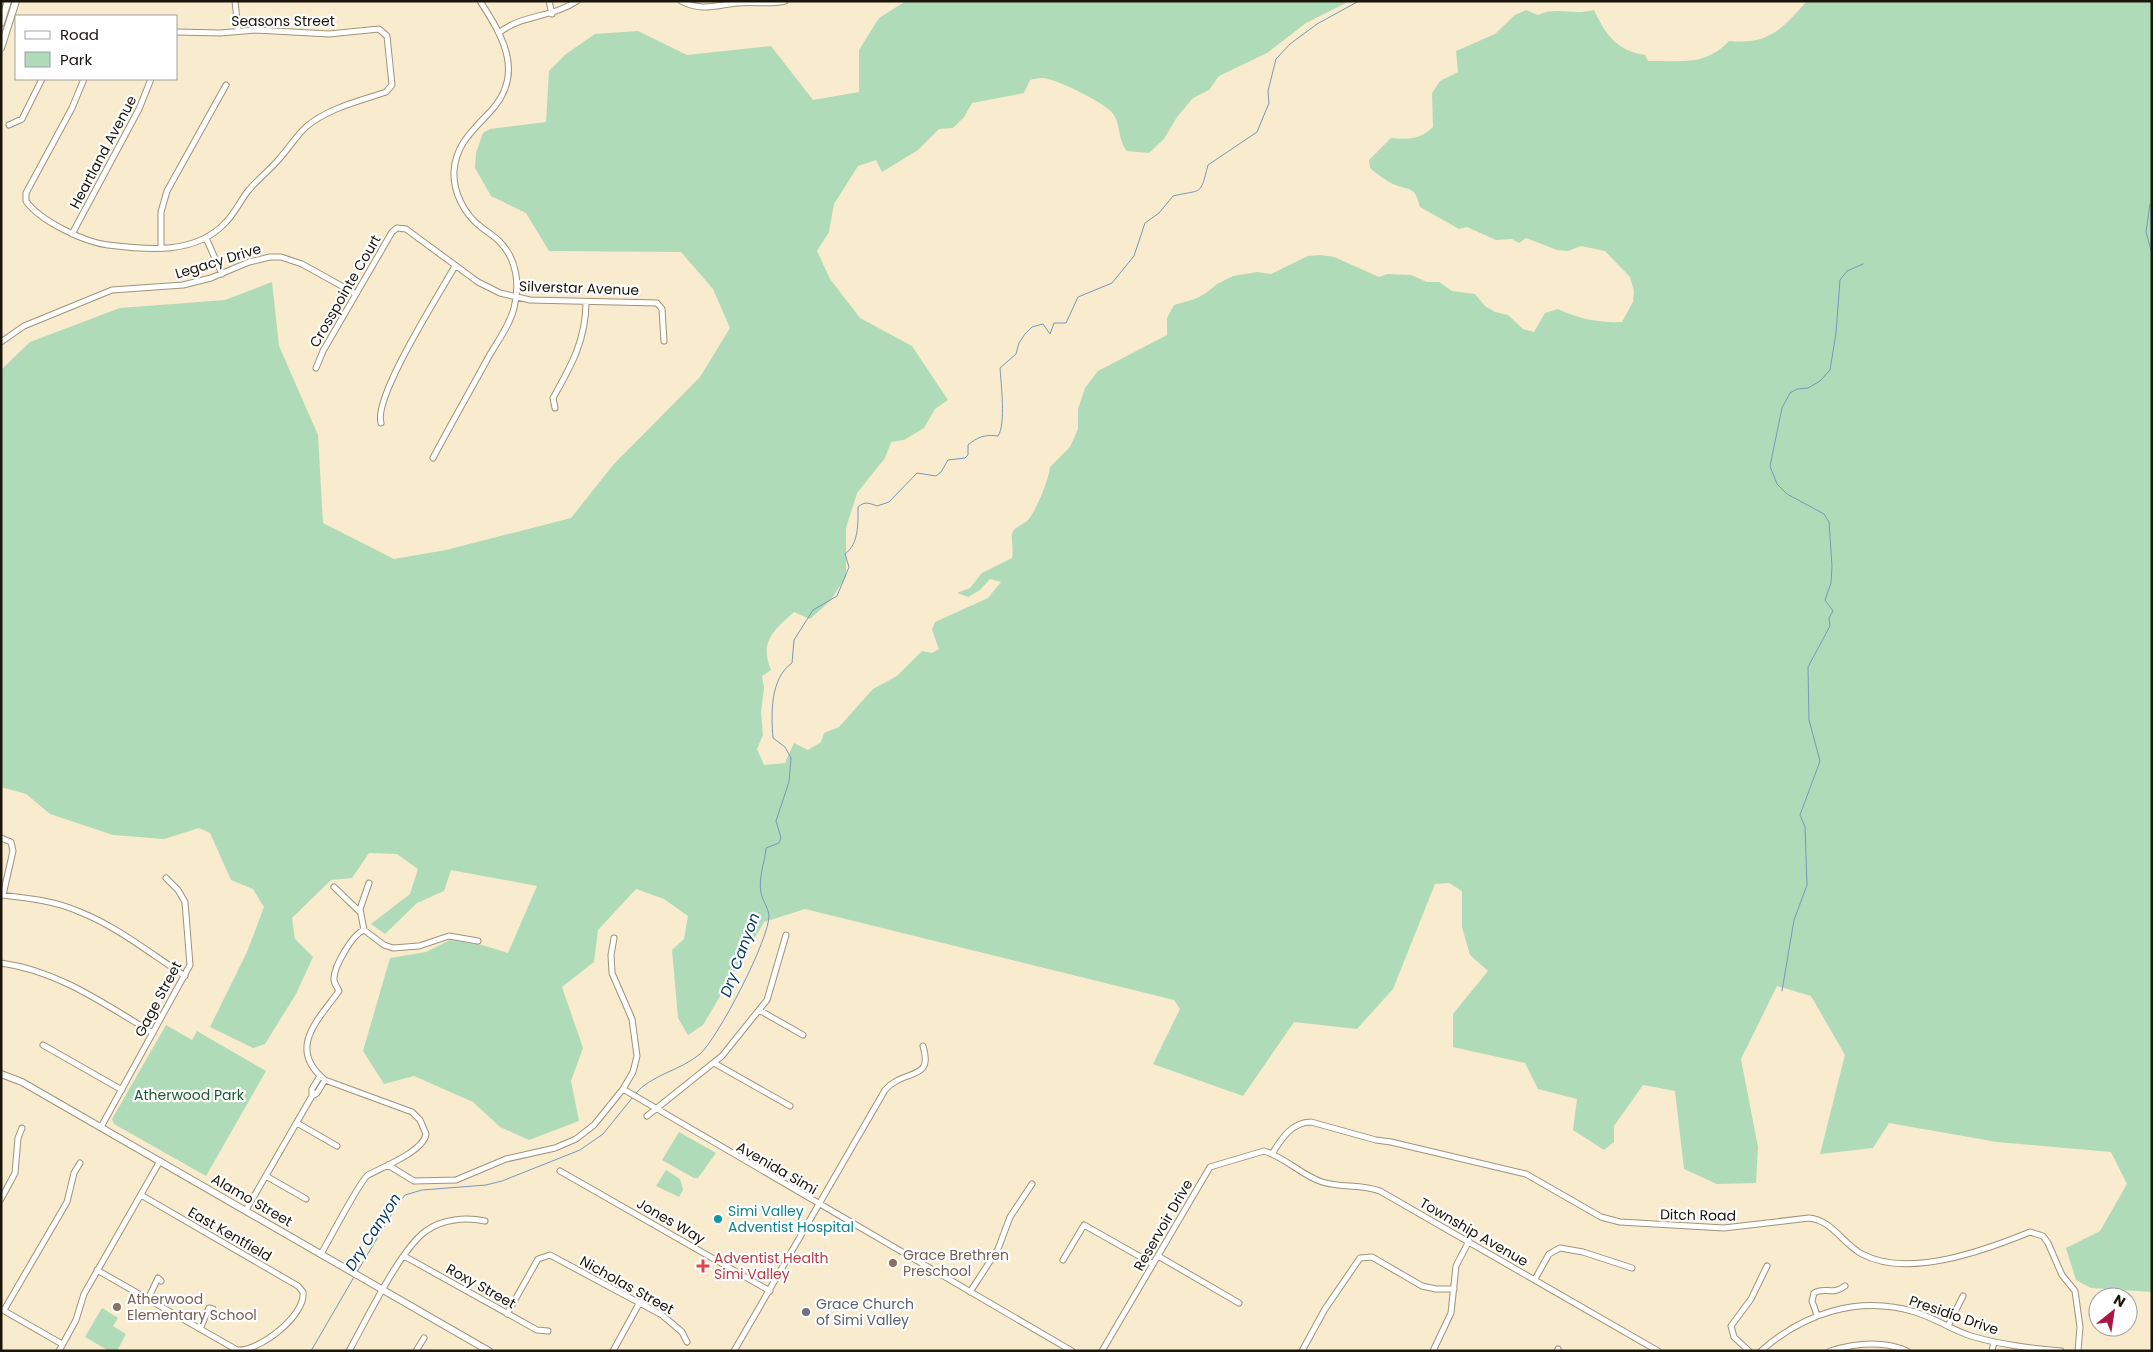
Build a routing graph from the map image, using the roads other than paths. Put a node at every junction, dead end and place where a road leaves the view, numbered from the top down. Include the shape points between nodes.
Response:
1 (8, 1) edge
2 (16, 1) edge
3 (234, 1) edge
4 (480, 1) edge
5 (549, 1) edge
6 (576, 1) edge
7 (681, 1) edge
8 (785, 1) edge
9 (552, 14) junction
10 (1, 22) edge
11 (238, 30) junction
12 (178, 32) edge
13 (500, 32) junction
14 (1, 48) edge
15 (42, 80) edge
16 (84, 80) edge
17 (151, 80) edge
18 (226, 85) dead end
19 (9, 125) dead end
20 (397, 228) joint
21 (72, 234) junction
22 (206, 238) junction
23 (161, 248) junction
24 (455, 266) junction
25 (222, 274) junction
26 (356, 294) junction
27 (516, 298) junction
28 (586, 302) junction
29 (664, 341) dead end
30 (1, 342) edge
31 (316, 368) dead end
32 (555, 408) dead end
33 (381, 423) dead end
34 (433, 458) dead end
35 (1, 838) edge
36 (166, 878) dead end
37 (369, 883) dead end
38 (334, 888) dead end
39 (2, 895) edge
40 (360, 912) junction
41 (364, 930) junction
42 (786, 935) dead end
43 (614, 938) dead end
44 (478, 942) dead end
45 (1, 963) edge
46 (186, 976) junction
47 (759, 1010) junction
48 (153, 1033) junction
49 (803, 1035) dead end
50 (43, 1045) dead end
51 (923, 1046) dead end
52 (714, 1063) junction
53 (1, 1074) edge
54 (320, 1076) junction
55 (326, 1080) junction
56 (122, 1090) junction
57 (624, 1090) junction
58 (312, 1096) junction
59 (790, 1106) dead end
60 (653, 1109) junction
61 (647, 1116) dead end
62 (297, 1123) junction
63 (101, 1127) junction
64 (22, 1128) dead end
65 (337, 1146) dead end
66 (1272, 1154) junction
67 (160, 1161) junction
68 (80, 1163) dead end
69 (388, 1165) junction
70 (560, 1171) dead end
71 (266, 1176) junction
72 (1032, 1184) dead end
73 (140, 1195) junction
74 (1, 1199) edge
75 (306, 1199) dead end
76 (819, 1205) junction
77 (246, 1210) junction
78 (485, 1222) dead end
79 (1468, 1241) junction
80 (321, 1254) junction
81 (404, 1256) junction
82 (1158, 1256) junction
83 (1063, 1260) dead end
84 (1154, 1264) junction
85 (1767, 1266) dead end
86 (1632, 1268) dead end
87 (98, 1270) junction
88 (1535, 1279) junction
89 (161, 1281) dead end
90 (1845, 1286) dead end
91 (1454, 1289) junction
92 (384, 1290) junction
93 (770, 1292) junction
94 (970, 1292) junction
95 (1963, 1296) dead end
96 (148, 1299) junction
97 (640, 1302) junction
98 (1239, 1302) dead end
99 (3, 1309) edge
100 (212, 1311) dead end
101 (507, 1314) junction
102 (1817, 1315) junction
103 (1948, 1326) junction
104 (200, 1329) junction
105 (548, 1331) dead end
106 (424, 1338) dead end
107 (687, 1342) dead end
108 (1994, 1342) junction
109 (62, 1344) junction
110 (241, 1350) edge
111 (59, 1351) edge
112 (349, 1351) edge
113 (416, 1351) edge
114 (489, 1351) edge
115 (613, 1351) edge
116 (734, 1351) edge
117 (1072, 1351) edge
118 (1102, 1351) edge
119 (1302, 1351) edge
120 (1433, 1351) edge
121 (1657, 1351) edge
122 (1749, 1351) edge
123 (1761, 1351) edge
124 (1830, 1351) edge
125 (1907, 1351) edge
126 (1992, 1351) edge
127 (2061, 1351) edge
128 (2078, 1351) edge

1 - 10 main road
2 - 14 main road
3 - 11 street
4 - 13 street
5 - 9 street
6 - 9 street
7 - 8 street via 709,9 737,3
9 - 13 street via 523,19
11 - 12 street, Seasons Street
11 - 22 street, Seasons Street via 320,34 374,28 387,35 393,80 390,89 323,115 306,127 246,194 226,223
13 - 27 street via 508,60 506,83 496,104 464,139 454,174 458,198 464,208 511,257 517,277
15 - 19 street via 22,119
16 - 21 street via 26,193 28,204
17 - 21 street, Heartland Avenue via 139,109
18 - 23 street via 167,191 162,212
20 - 24 street, Silverstar Avenue via 406,229
20 - 26 street, Crosspointe Court
21 - 23 street via 97,243
22 - 23 street
22 - 25 street
24 - 27 street, Silverstar Avenue via 489,288
24 - 33 street via 388,388 379,416
25 - 26 street, Legacy Drive via 259,259 281,257 302,264
25 - 30 street, Legacy Drive via 165,288 112,290 24,326
26 - 31 street, Crosspointe Court
27 - 28 street, Silverstar Avenue
27 - 34 street via 510,319
28 - 29 street, Silverstar Avenue via 653,302 660,306
28 - 32 street via 581,343 553,398
35 - 39 street via 10,842 13,851
36 - 46 street, Gage Street via 182,896 187,908 191,960
37 - 40 street
38 - 40 street
39 - 46 street via 44,901 81,912
40 - 41 street
41 - 44 street via 384,945 401,949 449,936
41 - 54 street via 354,937 346,950 335,974 334,981 339,991 312,1028 307,1042 306,1053
42 - 47 street via 767,1000
43 - 57 street via 612,973 632,1019 637,1048 636,1064
45 - 48 street via 59,978
46 - 48 street, Gage Street
47 - 49 street
47 - 52 street
48 - 56 street, Gage Street
50 - 56 street
51 - 76 street via 927,1060 924,1067 885,1090
52 - 59 street
52 - 60 street
53 - 63 main road, Alamo Street via 22,1082
54 - 55 street
54 - 58 street via 312,1089
55 - 58 street
55 - 69 street via 412,1112 425,1128 424,1142
56 - 63 street, Gage Street
57 - 60 street, Avenida Simi
57 - 69 street via 601,1118 576,1139 544,1151 499,1161 464,1178 414,1181
58 - 62 street
60 - 61 street
60 - 76 street, Avenida Simi
62 - 65 street
62 - 71 street
63 - 67 main road, Alamo Street
64 - 74 street via 15,1172
66 - 79 street, Township Avenue via 1321,1181 1380,1191
66 - 82 street, Reservoir Drive via 1260,1151 1210,1167
66 - 128 street, Ditch Road via 1293,1128 1311,1122 1526,1174 1578,1206 1609,1220 1724,1228 1819,1219 1863,1255 1898,1262 1954,1258 2030,1232 2036,1233 2048,1243 2062,1275 2075,1292 2080,1327
67 - 73 street
67 - 77 main road, Alamo Street
68 - 99 street via 74,1173 67,1202
69 - 80 street via 366,1176
70 - 93 street, Jones Way
71 - 75 street
71 - 77 street
72 - 94 street via 1010,1217 998,1249
73 - 87 street
73 - 110 street, East Kentfield via 298,1286 303,1296 294,1316 282,1329
76 - 93 street
76 - 94 street, Avenida Simi
77 - 80 main road, Alamo Street
78 - 81 street via 472,1219 436,1225 418,1237
79 - 88 street, Township Avenue
79 - 91 street via 1456,1266
80 - 92 main road, Alamo Street
81 - 92 street
81 - 101 street, Roxy Street
82 - 84 street, Reservoir Drive
82 - 98 street
83 - 84 street via 1084,1225
84 - 118 street, Reservoir Drive
85 - 122 street via 1751,1299 1731,1326 1734,1337
86 - 88 street via 1560,1248 1549,1254
87 - 96 street
87 - 109 street
88 - 121 street, Township Avenue
89 - 96 street via 158,1278
90 - 102 street via 1836,1292 1821,1290 1814,1293 1812,1301
91 - 119 street via 1436,1290 1422,1286 1372,1257 1360,1258
91 - 120 street via 1450,1312
92 - 112 street
92 - 114 main road, Alamo Street
93 - 116 street
94 - 117 street, Avenida Simi
95 - 103 street
96 - 104 street
97 - 101 street, Nicholas Street via 550,1255 538,1259
97 - 107 street, Nicholas Street via 672,1322
97 - 115 street
99 - 109 street
100 - 104 street via 210,1308
101 - 105 street, Roxy Street via 538,1330
102 - 103 street, Presidio Drive via 1850,1307 1884,1306 1916,1312
102 - 123 street, Presidio Drive via 1787,1330
103 - 108 street, Presidio Drive
104 - 110 street
106 - 113 street
108 - 126 street
108 - 127 street, Presidio Drive
109 - 111 street
124 - 125 street via 1865,1344 1891,1345

